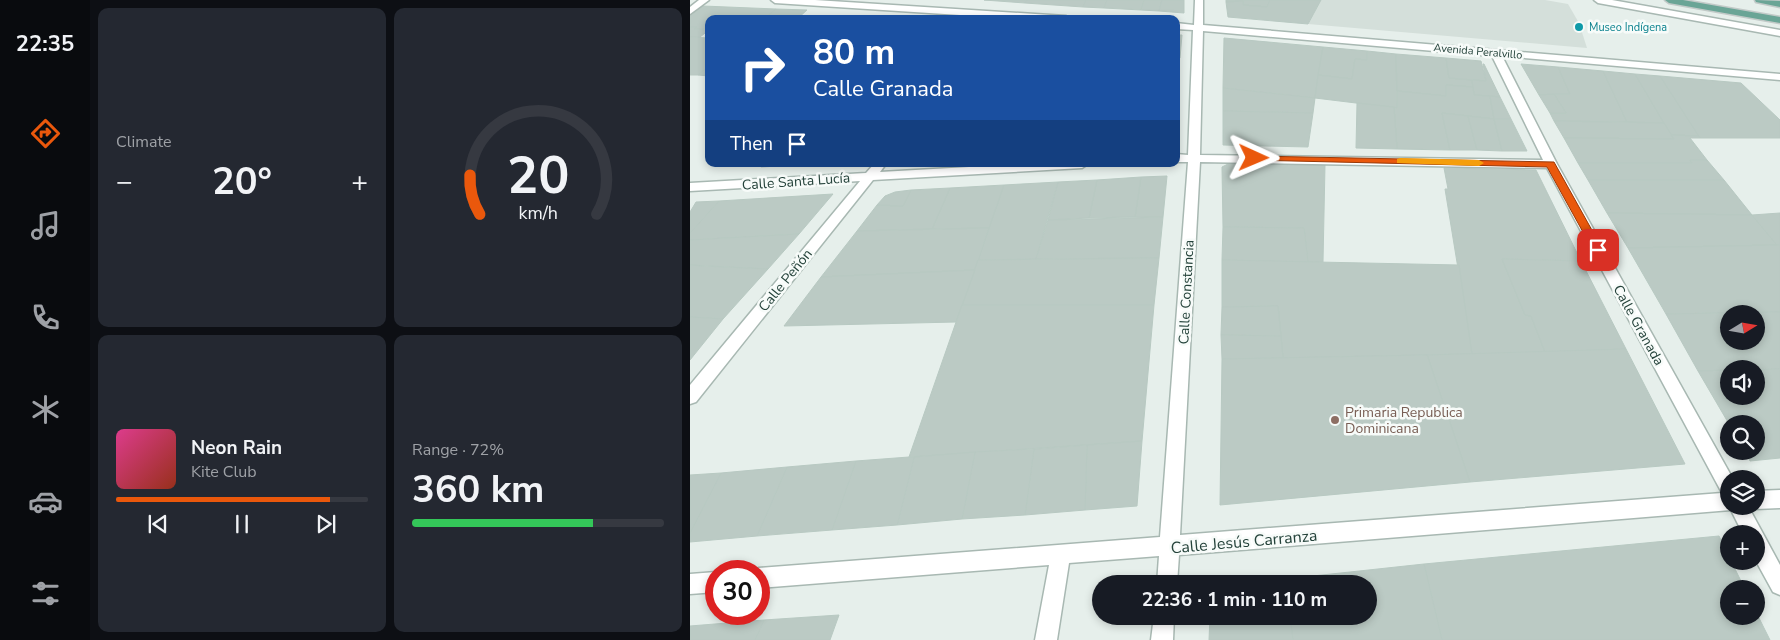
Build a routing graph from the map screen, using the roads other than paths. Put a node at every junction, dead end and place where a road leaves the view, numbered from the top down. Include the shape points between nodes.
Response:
1 (705, 0) edge
2 (775, 0) edge
3 (784, 0) edge
4 (1199, 0) edge
5 (1598, 0) edge
6 (1669, 0) edge
7 (1759, 0) edge
8 (1780, 4) edge
9 (893, 8) junction
10 (690, 11) edge
11 (884, 15) edge
12 (994, 15) edge
13 (1780, 20) edge
14 (1180, 26) edge
15 (1198, 27) junction
16 (1780, 33) edge
17 (1495, 52) junction
18 (1780, 77) edge
19 (1194, 157) junction
20 (1180, 158) edge
21 (1550, 164) junction
22 (878, 167) edge
23 (1029, 167) edge
24 (870, 176) junction
25 (690, 187) edge
26 (690, 397) edge
27 (1720, 473) edge
28 (1780, 498) edge
29 (1765, 499) edge
30 (1720, 503) edge
31 (1171, 547) junction
32 (1061, 554) junction
33 (1765, 557) edge
34 (1169, 575) edge
35 (770, 577) edge
36 (705, 583) edge
37 (690, 584) edge
38 (1780, 585) edge
39 (1163, 625) edge
40 (1046, 640) edge
41 (1162, 640) edge

1 - 10 street
2 - 3 street
3 - 9 street
4 - 15 street, Calle Constancia
5 - 16 street
6 - 13 main road
7 - 8 main road
9 - 11 street
9 - 12 street via 970,10
14 - 15 street, Avenida Peralvillo
15 - 17 street, Avenida Peralvillo
15 - 19 street, Calle Constancia
17 - 18 street, Avenida Peralvillo
17 - 21 street, Calle Granada
19 - 20 street
19 - 21 street
19 - 31 street, Calle Constancia
21 - 27 street, Calle Granada
22 - 24 street, Calle Peñón
23 - 24 street, Calle Santa Lucía
24 - 25 street, Calle Santa Lucía
24 - 26 street, Calle Peñón
28 - 29 street
30 - 31 street, Calle Jesús Carranza
31 - 32 street, Calle Jesús Carranza
31 - 34 street, Calle Constancia
32 - 35 street, Calle Jesús Carranza
32 - 40 street
33 - 38 street
36 - 37 street
39 - 41 street

